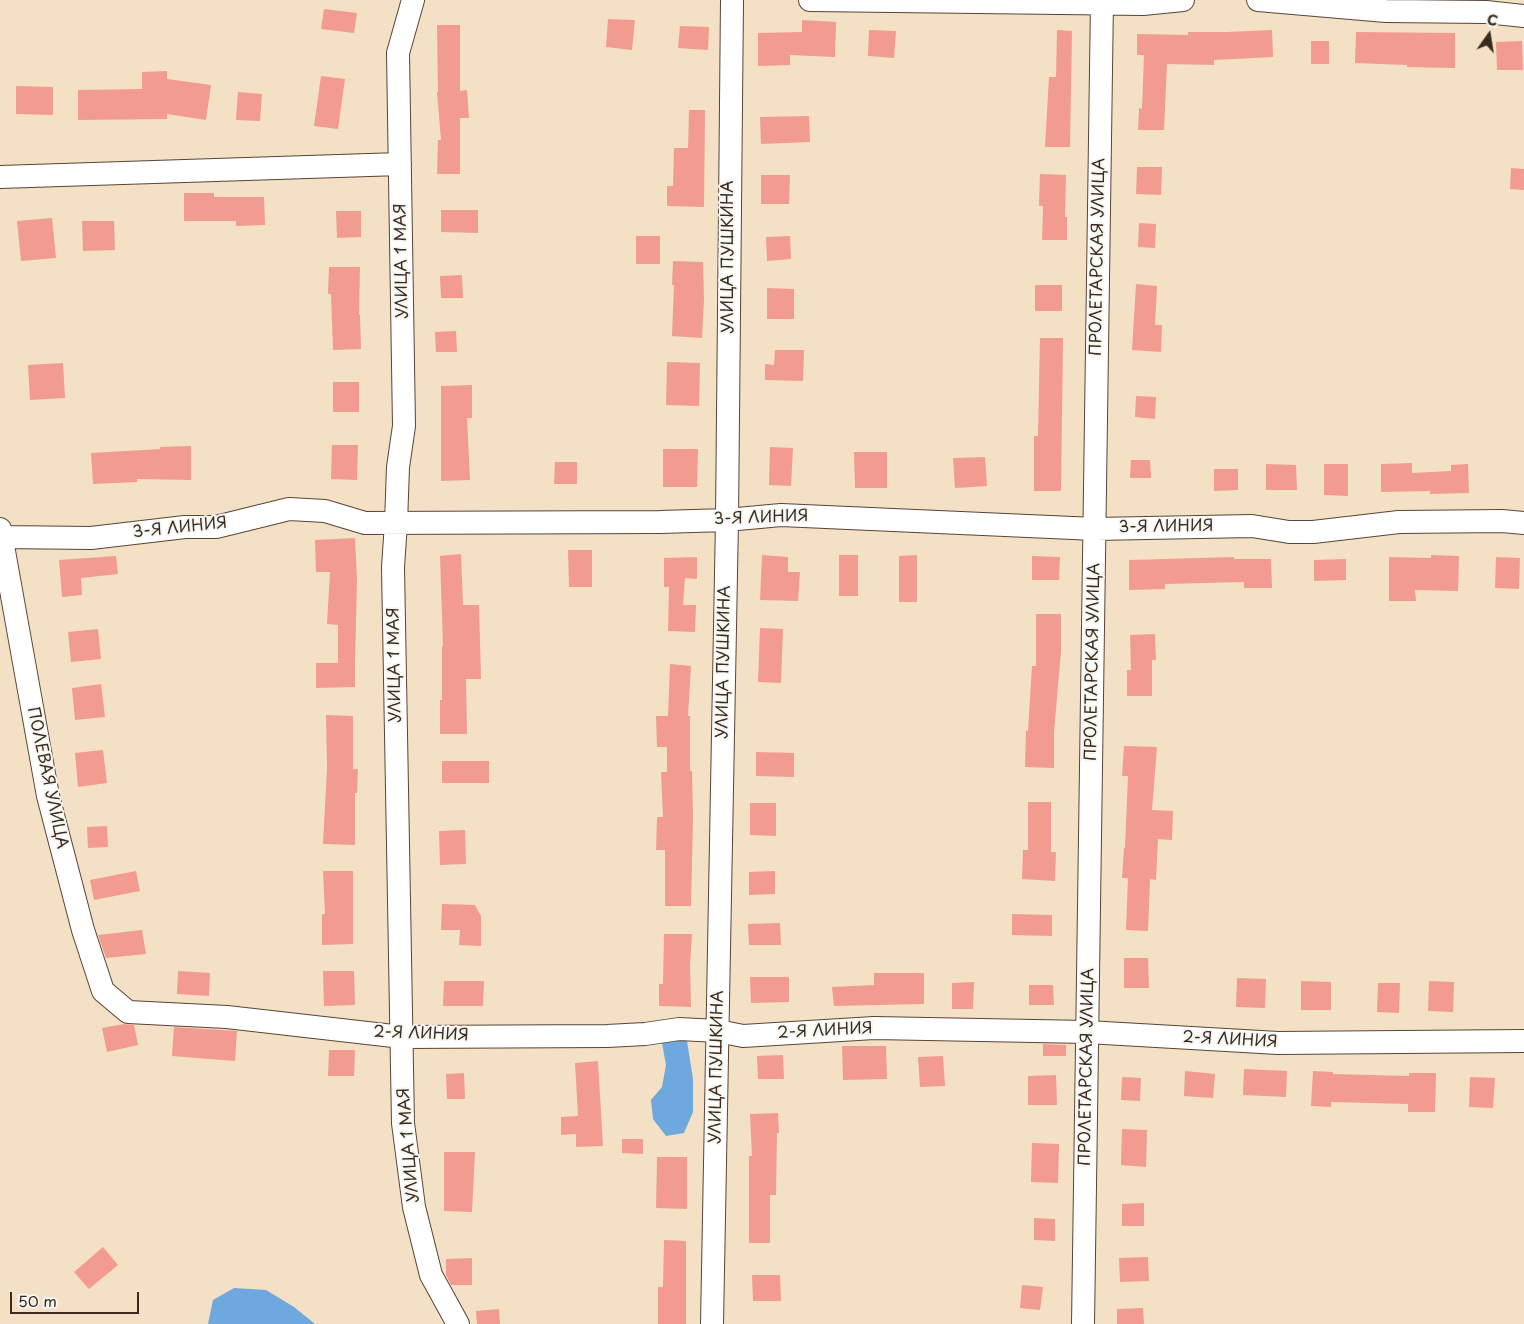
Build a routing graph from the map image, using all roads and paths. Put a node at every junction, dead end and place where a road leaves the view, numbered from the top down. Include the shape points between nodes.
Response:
1 (413, 0) edge
2 (732, 0) edge
3 (810, 0) edge
4 (1183, 0) edge
5 (1258, 0) edge
6 (1102, 1) edge
7 (1524, 16) edge
8 (400, 164) junction
9 (0, 177) edge
10 (727, 520) junction
11 (396, 523) junction
12 (1524, 523) edge
13 (1095, 529) junction
14 (1, 533) edge
15 (128, 1012) joint
16 (718, 1032) junction
17 (1087, 1032) junction
18 (402, 1036) junction
19 (1524, 1041) edge
20 (458, 1324) edge
21 (712, 1324) edge
22 (1083, 1324) edge

1 - 8 street, УЛИЦА 1 МАЯ via 398,53
2 - 10 street, УЛИЦА ПУШКИНА
3 - 6 street
4 - 6 street via 1143,4
5 - 7 street via 1386,11 1486,12
6 - 13 street, ПРОЛЕТАРСКАЯ УЛИЦА
8 - 9 street
8 - 11 street, УЛИЦА 1 МАЯ via 404,426 398,467
10 - 11 street, 3-Я ЛИНИЯ
10 - 13 street, 3-Я ЛИНИЯ via 781,515
10 - 16 street, УЛИЦА ПУШКИНА
11 - 14 street, 3-Я ЛИНИЯ via 365,523 325,511 289,509 216,527 185,527 91,538
11 - 18 street, УЛИЦА 1 МАЯ via 393,567
12 - 13 street, 3-Я ЛИНИЯ via 1399,522 1313,532 1252,526
13 - 17 street, ПРОЛЕТАРСКАЯ УЛИЦА
14 - 15 street, ПОЛЕВАЯ УЛИЦА via 48,796 83,930 103,991
15 - 18 street, 2-Я ЛИНИЯ via 227,1017
16 - 17 street, 2-Я ЛИНИЯ via 743,1036 874,1028
16 - 18 street, 2-Я ЛИНИЯ via 680,1029 616,1035
16 - 21 street, УЛИЦА ПУШКИНА
17 - 19 street, 2-Я ЛИНИЯ via 1278,1043
17 - 22 street, ПРОЛЕТАРСКАЯ УЛИЦА
18 - 20 street, УЛИЦА 1 МАЯ via 403,1123 414,1207 431,1275

